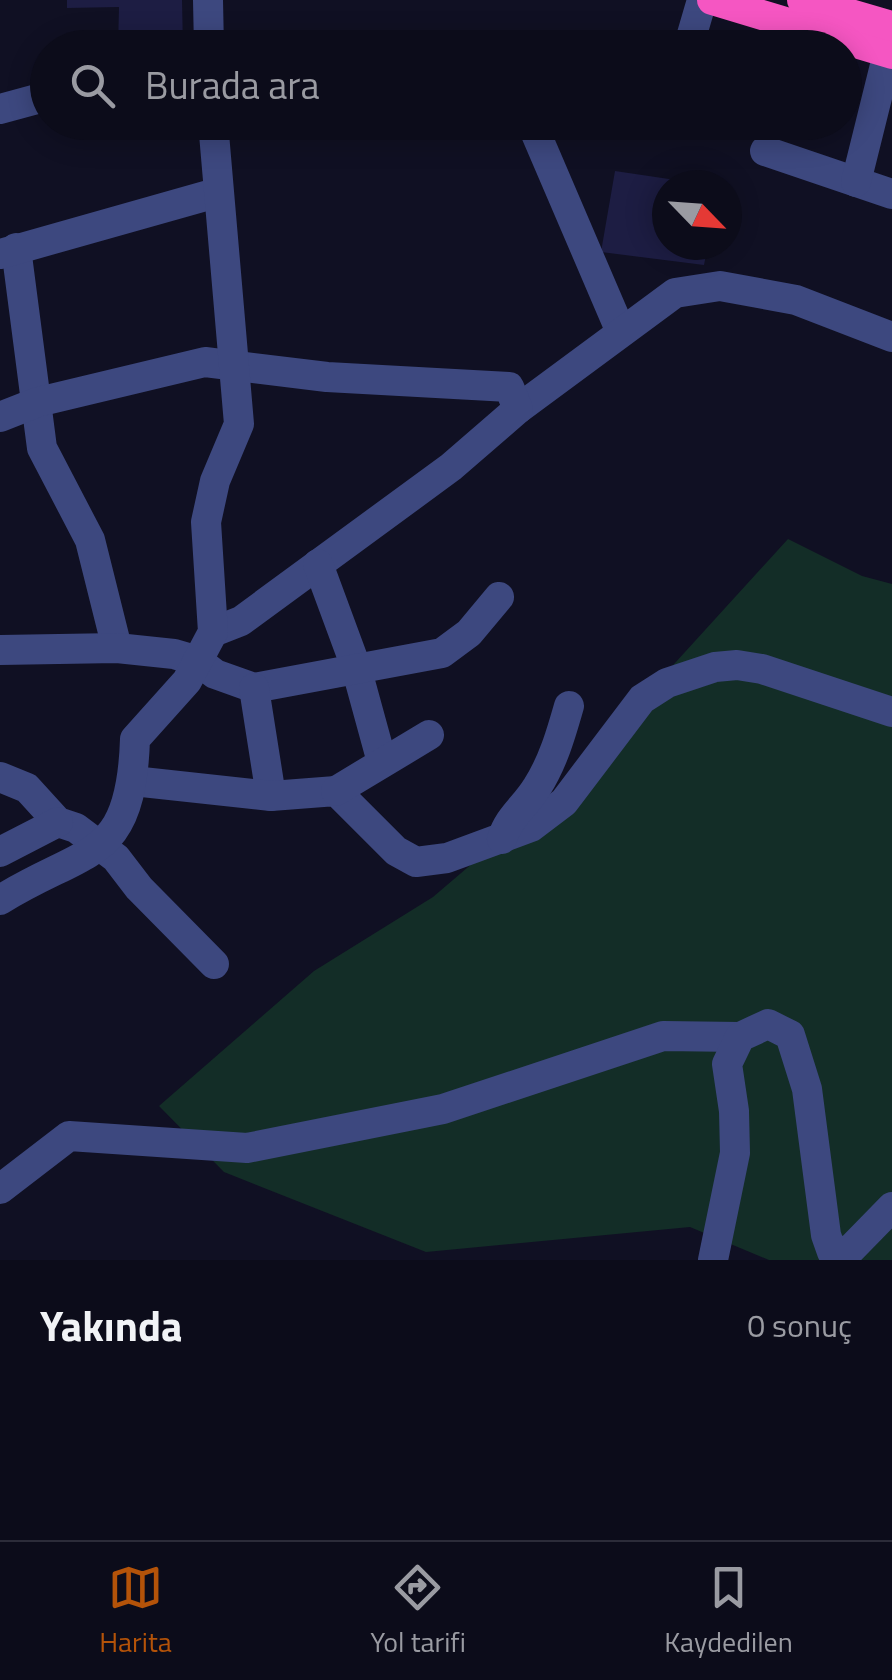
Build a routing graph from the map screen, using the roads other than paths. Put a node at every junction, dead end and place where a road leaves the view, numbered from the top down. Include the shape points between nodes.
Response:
1 (208, 0) edge
2 (702, 0) edge
3 (712, 0) edge
4 (802, 0) edge
5 (209, 30) edge
6 (693, 30) edge
7 (834, 30) edge
8 (862, 37) edge
9 (891, 44) edge
10 (30, 101) edge
11 (0, 109) edge
12 (213, 140) edge
13 (539, 140) edge
14 (765, 151) dead end
15 (856, 182) junction
16 (216, 193) junction
17 (892, 194) edge
18 (8, 251) edge
19 (621, 332) junction
20 (892, 337) edge
21 (236, 363) junction
22 (38, 402) junction
23 (518, 410) junction
24 (0, 416) edge
25 (318, 564) junction
26 (499, 597) dead end
27 (213, 632) junction
28 (118, 648) junction
29 (0, 650) edge
30 (198, 661) junction
31 (356, 667) junction
32 (254, 688) junction
33 (569, 706) dead end
34 (892, 712) edge
35 (429, 734) dead end
36 (382, 762) junction
37 (0, 776) edge
38 (134, 781) junction
39 (336, 792) junction
40 (271, 796) junction
41 (58, 822) junction
42 (502, 839) junction
43 (100, 846) junction
44 (0, 852) edge
45 (0, 900) edge
46 (214, 964) dead end
47 (740, 1037) junction
48 (0, 1190) edge
49 (892, 1207) edge
50 (713, 1260) edge

1 - 5 street
2 - 6 street
3 - 7 highway
4 - 9 highway
8 - 9 highway
9 - 15 street
10 - 11 street
12 - 16 street
13 - 19 street
14 - 15 street
15 - 17 street
16 - 18 street
16 - 21 street
18 - 22 street
19 - 20 street via 675,292 720,286 796,300
19 - 23 street
21 - 22 street via 205,362
21 - 23 street via 327,378 509,387
21 - 27 street via 239,424 206,522
22 - 24 street
22 - 28 street via 42,448 90,540
23 - 25 street
25 - 27 street via 241,622
25 - 31 street
26 - 31 street via 442,654
27 - 30 street
28 - 29 street
28 - 30 street
30 - 32 street
30 - 38 street via 135,739
31 - 32 street
31 - 36 street
32 - 40 street
33 - 42 street via 554,757 510,817
34 - 42 street via 762,668 726,666 667,683 642,700 564,802
35 - 36 street
36 - 39 street
37 - 41 street via 27,788
38 - 40 street
38 - 43 street via 116,828
39 - 40 street
39 - 42 street via 416,862
41 - 43 street
41 - 44 street
43 - 45 street
43 - 46 street
47 - 48 street via 663,1036 443,1108 247,1148 69,1136
47 - 49 street via 768,1024 790,1034 807,1089 832,1252 850,1250
47 - 50 street via 726,1064 735,1153

